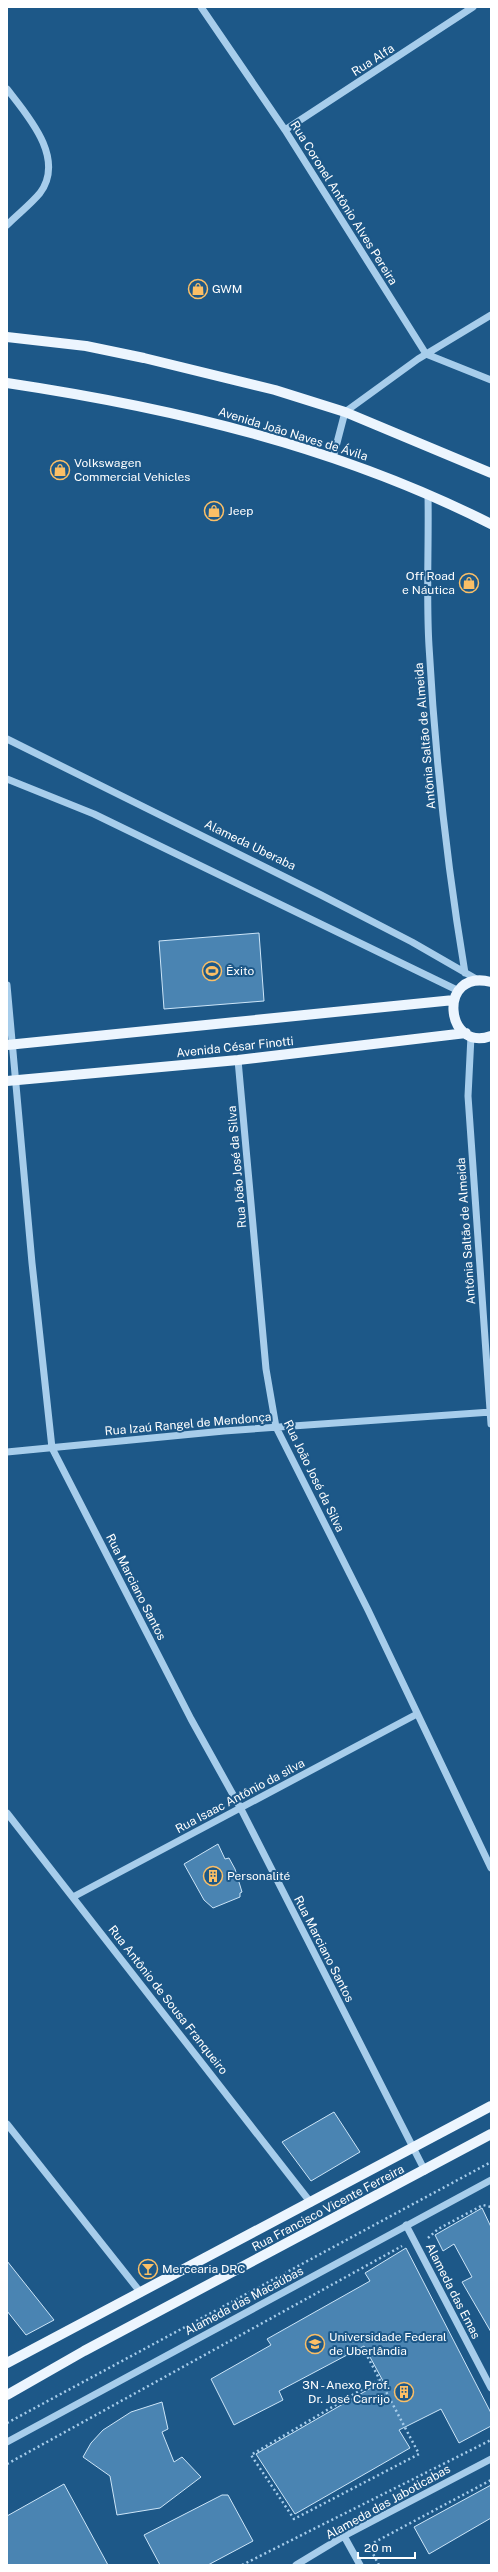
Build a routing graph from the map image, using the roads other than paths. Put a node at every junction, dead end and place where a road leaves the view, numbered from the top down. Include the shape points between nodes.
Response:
1 (201, 7) edge
2 (473, 7) edge
3 (7, 89) edge
4 (285, 130) junction
5 (7, 225) edge
6 (491, 315) edge
7 (7, 336) edge
8 (426, 354) junction
9 (491, 380) edge
10 (7, 383) edge
11 (345, 412) junction
12 (333, 458) junction
13 (491, 473) edge
14 (428, 495) junction
15 (491, 524) edge
16 (7, 739) edge
17 (7, 779) edge
18 (465, 973) junction
19 (478, 980) junction
20 (491, 982) edge
21 (7, 984) edge
22 (459, 990) junction
23 (454, 1000) junction
24 (468, 1034) junction
25 (491, 1036) edge
26 (10, 1045) edge
27 (238, 1060) junction
28 (11, 1081) edge
29 (490, 1412) edge
30 (491, 1424) edge
31 (276, 1427) junction
32 (52, 1448) junction
33 (7, 1452) edge
34 (417, 1714) junction
35 (241, 1809) junction
36 (7, 1813) edge
37 (491, 1868) edge
38 (74, 1897) junction
39 (491, 2106) edge
40 (7, 2124) edge
41 (491, 2134) edge
42 (414, 2149) junction
43 (425, 2171) junction
44 (490, 2183) edge
45 (311, 2203) junction
46 (406, 2226) junction
47 (141, 2293) junction
48 (7, 2363) edge
49 (491, 2388) edge
50 (7, 2395) edge
51 (7, 2442) edge
52 (491, 2459) edge
53 (344, 2536) junction
54 (296, 2565) edge
55 (360, 2565) edge

1 - 4 street, Rua Coronel Antônio Alves Pereira
2 - 4 street, Rua Alfa
3 - 5 street via 40,136 47,152 49,166 41,192
4 - 8 street, Rua Coronel Antônio Alves Pereira
6 - 8 street
7 - 11 main road via 86,346 144,358 276,390
8 - 9 street
8 - 11 street
10 - 12 main road, Avenida João Naves de Ávila via 98,397 207,421
11 - 12 street
11 - 13 main road
12 - 14 main road, Avenida João Naves de Ávila
14 - 15 main road, Avenida João Naves de Ávila
14 - 18 street, Antônia Saltão de Almeida via 429,644 438,769 452,899
16 - 18 street, Alameda Uberaba via 342,906
17 - 22 street via 94,814
18 - 19 street, Alameda Uberaba
19 - 20 main road, Alameda Uberaba
19 - 22 main road
21 - 26 street, Rua Marciano Santos
22 - 23 main road
23 - 24 main road via 454,1018
23 - 26 main road, Avenida César Finotti
24 - 25 main road via 479,1038
24 - 27 main road, Avenida César Finotti
24 - 29 street, Antônia Saltão de Almeida via 468,1096
26 - 28 street, Rua Marciano Santos
27 - 28 main road, Avenida César Finotti
27 - 31 street, Rua João José da Silva via 266,1369
28 - 32 street, Rua Marciano Santos
29 - 30 street, Antônia Saltão de Almeida
29 - 31 street, Rua Izaú Rangel de Mendonça
31 - 32 street, Rua Izaú Rangel de Mendonça
31 - 34 street, Rua João José da Silva
32 - 33 street, Rua Izaú Rangel de Mendonça
32 - 35 street, Rua Marciano Santos via 190,1719
34 - 35 street, Rua Isaac Antônio da silva
34 - 37 street, Rua João José da Silva
35 - 38 street, Rua Isaac Antônio da silva
35 - 42 street, Rua Marciano Santos
36 - 38 street, Rua Antônio de Sousa Franqueiro
38 - 45 street, Rua Antônio de Sousa Franqueiro
39 - 42 main road, Rua Francisco Vicente Ferreira
40 - 47 street
41 - 43 main road, Rua Francisco Vicente Ferreira
42 - 43 street, Rua Marciano Santos
42 - 45 main road, Rua Francisco Vicente Ferreira
43 - 50 main road, Rua Francisco Vicente Ferreira via 84,2351
44 - 46 street, Alameda das Macaúbas
45 - 47 main road, Rua Francisco Vicente Ferreira
46 - 49 street, Alameda das Emas
46 - 51 street, Alameda das Macaúbas
47 - 48 main road, Rua Francisco Vicente Ferreira
52 - 53 street, Alameda das Jaboticabas
53 - 54 street, Alameda das Jaboticabas
53 - 55 street

